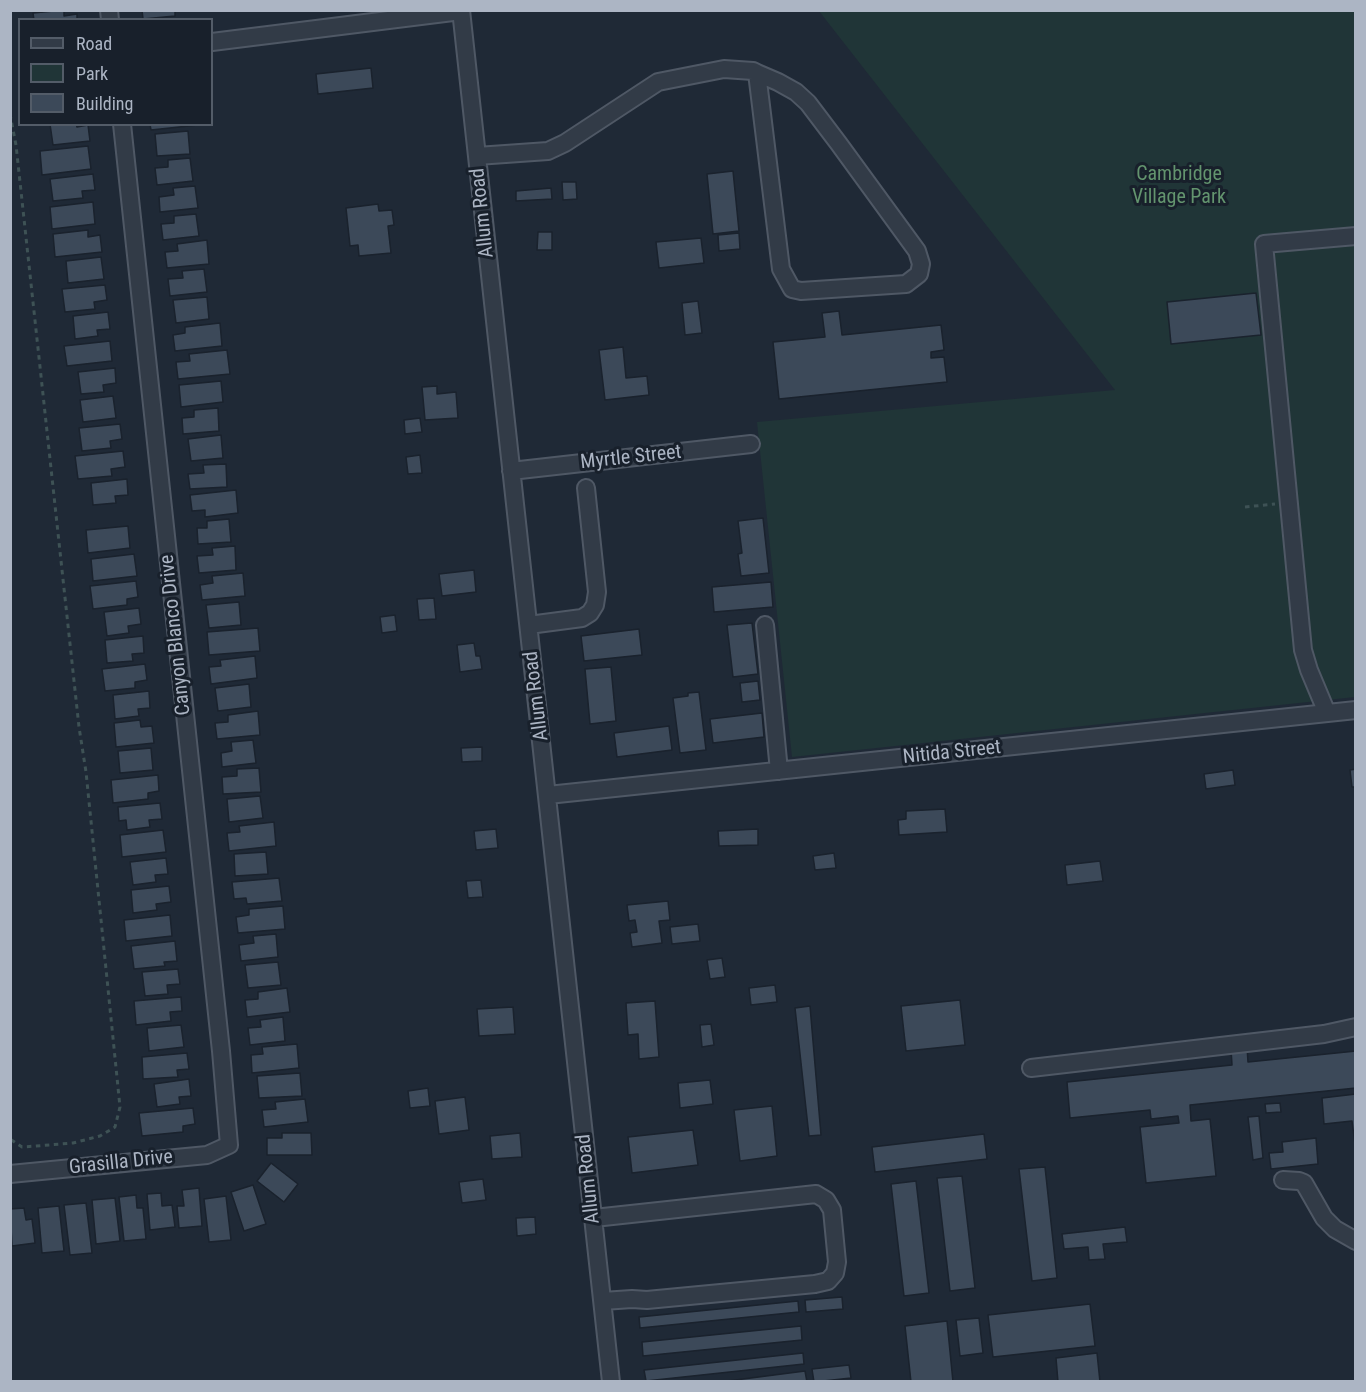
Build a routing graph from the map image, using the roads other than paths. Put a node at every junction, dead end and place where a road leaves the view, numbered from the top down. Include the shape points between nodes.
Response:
1 (461, 11) edge
2 (213, 42) edge
3 (757, 73) junction
4 (122, 126) edge
5 (477, 156) junction
6 (1356, 236) edge
7 (751, 444) dead end
8 (511, 471) junction
9 (586, 489) dead end
10 (529, 625) junction
11 (765, 625) dead end
12 (1356, 710) edge
13 (1327, 713) junction
14 (779, 771) junction
15 (548, 795) junction
16 (1356, 1027) edge
17 (1031, 1068) dead end
18 (229, 1145) joint
19 (10, 1174) edge
20 (1283, 1180) dead end
21 (594, 1218) junction
22 (1356, 1241) edge
23 (603, 1301) junction
24 (611, 1382) edge

1 - 2 street
1 - 5 street, Allum Road
3 - 3 street via 796,92 808,103 917,251 919,274 906,284 792,289 781,269
3 - 5 street via 724,69 658,82 548,151
4 - 18 street, Canyon Blanco Drive
5 - 8 street, Allum Road
6 - 13 street via 1264,244 1304,650
7 - 8 street, Myrtle Street
8 - 10 street, Allum Road
9 - 10 street via 595,605 590,613 573,621
10 - 15 street, Allum Road
11 - 14 street
12 - 13 street, Nitida Street
13 - 14 street, Nitida Street
14 - 15 street, Nitida Street
15 - 21 street, Allum Road
16 - 17 street
18 - 19 street, Grasilla Drive via 207,1155
20 - 22 street via 1304,1184 1324,1218
21 - 23 street, Allum Road
21 - 23 street via 816,1194 832,1210 837,1262 828,1281
23 - 24 street, Allum Road

